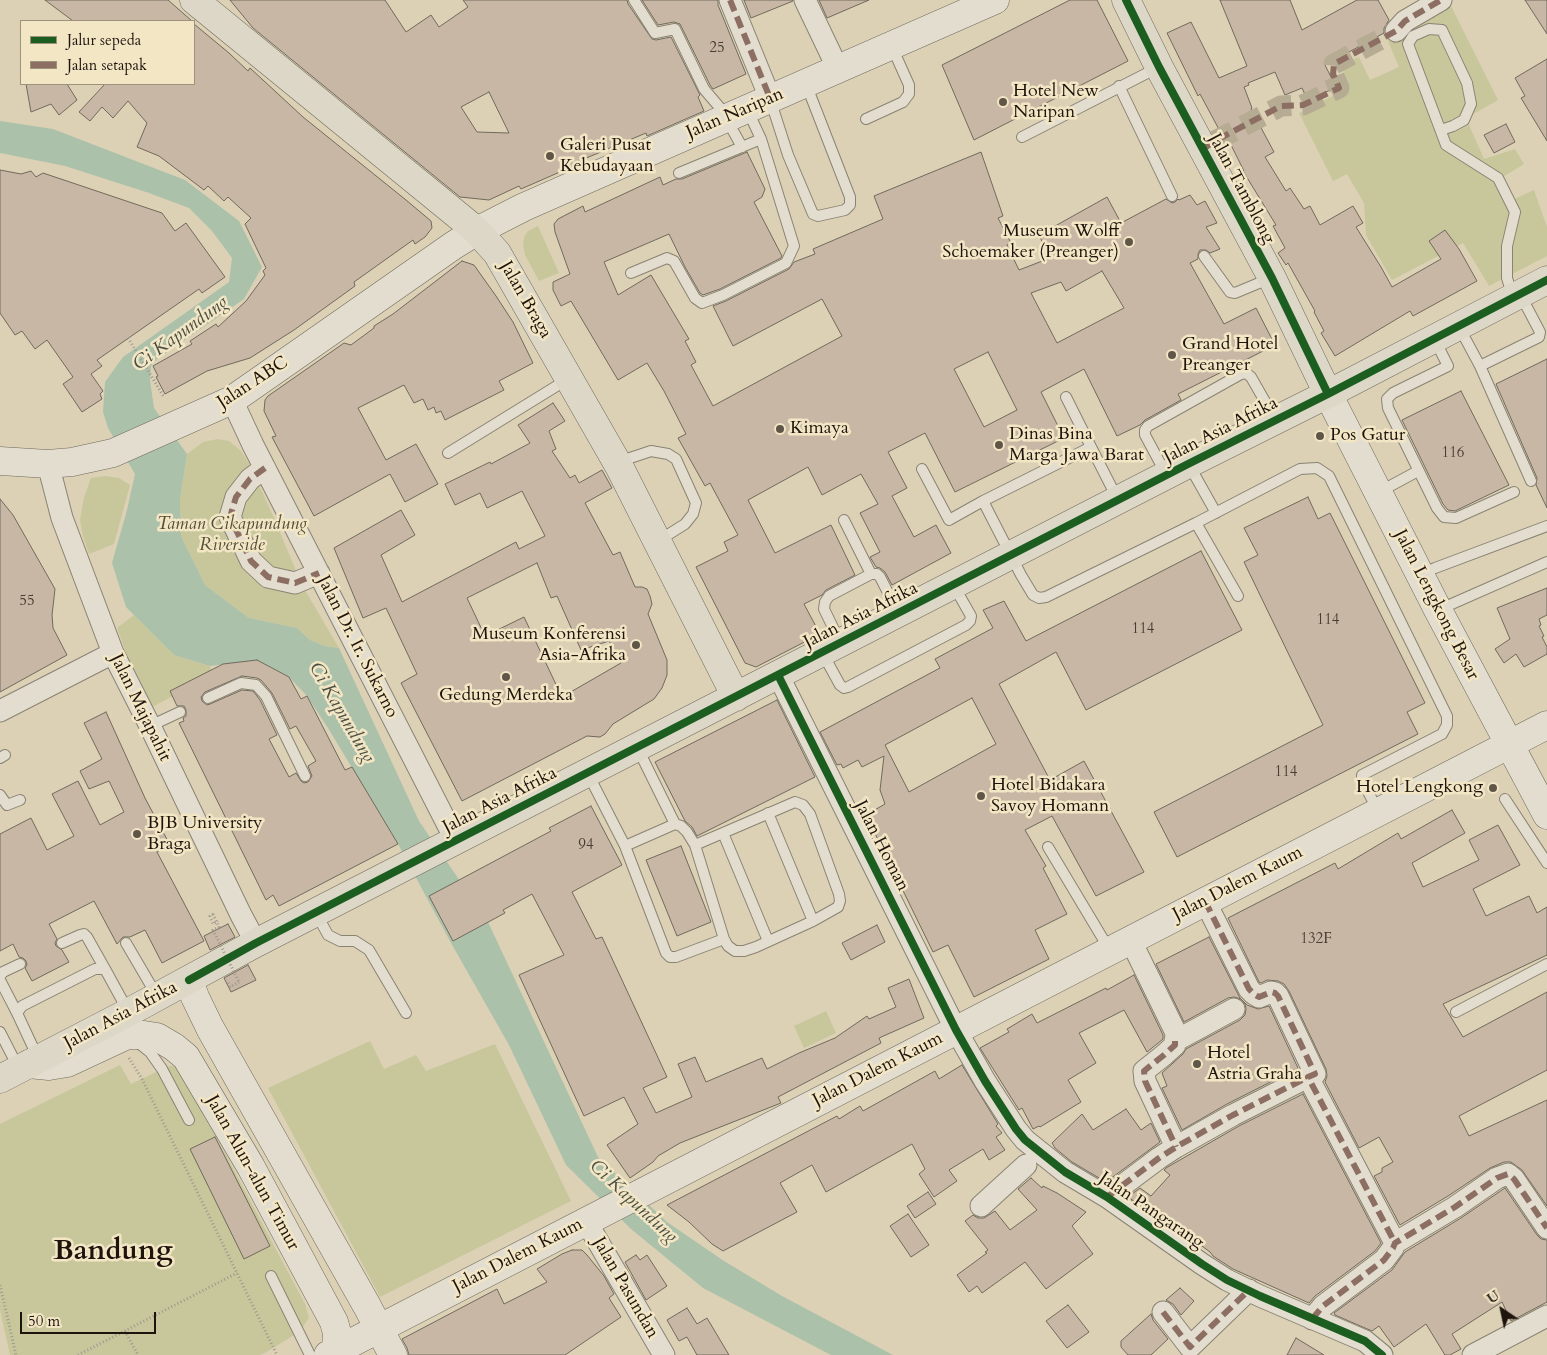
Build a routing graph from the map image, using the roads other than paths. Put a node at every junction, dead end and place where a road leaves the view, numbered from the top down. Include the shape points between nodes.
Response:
1 (634, 0) edge
2 (730, 0) edge
3 (805, 0) edge
4 (996, 0) edge
5 (1126, 0) edge
6 (1441, 0) edge
7 (198, 1) edge
8 (1396, 31) tunnel mouth
9 (892, 46) junction
10 (1160, 67) junction
11 (838, 69) junction
12 (806, 84) junction
13 (1119, 86) junction
14 (748, 108) junction
15 (866, 119) dead end
16 (1441, 130) junction
17 (1022, 137) dead end
18 (761, 139) junction
19 (742, 147) junction
20 (679, 173) dead end
21 (1172, 196) dead end
22 (477, 231) junction
23 (1204, 256) dead end
24 (631, 273) dead end
25 (1272, 278) junction
26 (1547, 280) edge
27 (1516, 296) junction
28 (1458, 326) junction
29 (1434, 338) junction
30 (1480, 366) junction
31 (570, 378) junction
32 (1328, 394) junction
33 (1066, 397) dead end
34 (232, 400) junction
35 (1275, 420) junction
36 (1091, 447) junction
37 (448, 453) dead end
38 (0, 461) edge
39 (48, 464) junction
40 (619, 466) junction
41 (265, 468) junction
42 (922, 469) dead end
43 (1178, 470) junction
44 (1418, 471) junction
45 (1531, 481) dead end
46 (1514, 492) dead end
47 (1378, 493) junction
48 (983, 501) junction
49 (1118, 501) junction
50 (1216, 513) junction
51 (844, 520) dead end
52 (1196, 523) junction
53 (1547, 526) edge
54 (658, 541) junction
55 (1011, 555) junction
56 (1547, 562) edge
57 (319, 573) junction
58 (871, 574) junction
59 (1420, 575) junction
60 (958, 593) junction
61 (1238, 596) dead end
62 (1438, 610) junction
63 (899, 613) junction
64 (113, 653) junction
65 (832, 655) junction
66 (778, 675) junction
67 (736, 697) junction
68 (208, 698) dead end
69 (0, 711) edge
70 (180, 712) dead end
71 (1547, 725) edge
72 (150, 726) junction
73 (1508, 744) junction
74 (637, 747) junction
75 (588, 773) junction
76 (305, 776) dead end
77 (0, 795) edge
78 (1505, 799) dead end
79 (20, 800) dead end
80 (1378, 811) junction
81 (768, 813) junction
82 (1547, 815) edge
83 (675, 824) junction
84 (722, 833) junction
85 (456, 841) junction
86 (696, 845) junction
87 (625, 846) junction
88 (1048, 847) dead end
89 (1547, 863) edge
90 (1204, 901) junction
91 (315, 912) junction
92 (813, 921) junction
93 (724, 939) junction
94 (768, 942) junction
95 (126, 943) dead end
96 (256, 943) junction
97 (62, 944) dead end
98 (1120, 945) junction
99 (20, 964) dead end
100 (1547, 964) edge
101 (105, 969) junction
102 (0, 976) edge
103 (0, 980) edge
104 (189, 980) junction
105 (157, 997) junction
106 (1234, 1009) dead end
107 (1456, 1012) dead end
108 (17, 1013) junction
109 (406, 1013) dead end
110 (956, 1030) junction
111 (0, 1032) edge
112 (127, 1034) junction
113 (1175, 1041) junction
114 (22, 1068) edge
115 (1308, 1077) junction
116 (189, 1120) dead end
117 (1176, 1147) junction
118 (1026, 1165) dead end
119 (1107, 1197) junction
120 (981, 1206) dead end
121 (594, 1217) junction
122 (1547, 1228) edge
123 (1395, 1242) junction
124 (271, 1276) dead end
125 (1249, 1290) junction
126 (1163, 1312) dead end
127 (1547, 1316) edge
128 (1312, 1319) junction
129 (380, 1328) junction
130 (332, 1353) edge
131 (310, 1355) edge
132 (393, 1355) edge
133 (664, 1355) edge
134 (1382, 1355) edge
135 (1473, 1355) edge

1 - 14 lane via 655,33 675,29 704,89 721,109
2 - 14 street
3 - 11 street
4 - 9 street, Jalan Naripan
5 - 10 main road, Jalan Tamblong
6 - 8 street via 1405,21
7 - 22 main road, Jalan Braga
9 - 11 street, Jalan Naripan
9 - 15 lane via 910,94 903,102
10 - 13 lane
10 - 25 main road, Jalan Tamblong via 1209,145
11 - 12 street, Jalan Naripan
12 - 14 street, Jalan Naripan
12 - 14 lane via 850,197 850,205 845,210 818,216 813,214 788,155
13 - 17 lane
13 - 21 lane
14 - 18 lane
14 - 19 lane
14 - 22 street, Jalan Naripan
16 - 16 lane via 1464,120 1471,104 1467,83 1442,30 1429,29 1412,36 1408,44
16 - 27 lane via 1446,145 1498,178 1515,212 1507,246 1507,278
18 - 19 lane
18 - 24 lane via 794,246 786,263 702,303 695,298 674,261 667,258
19 - 20 lane
22 - 31 main road, Jalan Braga via 497,253
22 - 34 street, Jalan ABC
23 - 25 lane via 1230,292 1235,293
25 - 32 main road, Jalan Tamblong
26 - 27 main road, Jalan Asia Afrika
27 - 28 main road, Jalan Asia Afrika
27 - 30 lane via 1540,332 1539,337
28 - 29 main road, Jalan Asia Afrika
28 - 30 lane
29 - 32 main road, Jalan Asia Afrika
29 - 44 lane via 1448,366 1387,399 1388,408
30 - 45 lane
31 - 37 lane
31 - 40 main road, Jalan Braga
32 - 35 main road, Jalan Asia Afrika
32 - 47 street, Jalan Lengkong Besar
33 - 36 lane
34 - 39 street, Jalan ABC via 113,453
34 - 41 street, Jalan Dr. Ir. Sukarno
35 - 43 main road, Jalan Asia Afrika
35 - 43 lane via 1251,377 1241,374 1145,430 1145,435
36 - 48 lane
36 - 49 lane
38 - 39 street, Jalan ABC
39 - 64 street, Jalan Majapahit via 62,518
40 - 54 main road, Jalan Braga
40 - 54 lane via 630,458 651,451 676,459 696,503 685,524
41 - 57 street, Jalan Dr. Ir. Sukarno
41 - 57 street via 250,479 236,496 230,517 251,561 268,577 295,583
42 - 48 lane via 949,520
43 - 49 main road, Jalan Asia Afrika
43 - 50 lane
44 - 46 lane via 1444,518 1456,518
44 - 47 lane
47 - 59 street, Jalan Lengkong Besar
48 - 55 lane
49 - 55 main road, Jalan Asia Afrika
50 - 52 lane
50 - 80 lane via 1300,469 1317,468 1329,476 1447,716 1442,734 1362,775
51 - 58 lane
52 - 55 lane via 1046,597 1033,595
52 - 61 lane
53 - 59 lane
54 - 67 main road, Jalan Braga
55 - 60 main road, Jalan Asia Afrika
56 - 62 lane
57 - 85 street, Jalan Dr. Ir. Sukarno
58 - 63 lane via 880,576
58 - 65 lane via 829,596 825,602
59 - 62 street, Jalan Lengkong Besar
60 - 63 main road, Jalan Asia Afrika
60 - 65 lane via 971,616 966,626 848,687 840,685
62 - 73 street, Jalan Lengkong Besar
63 - 65 main road, Jalan Asia Afrika
64 - 69 street
64 - 72 street, Jalan Majapahit
65 - 66 main road, Jalan Asia Afrika
66 - 67 main road, Jalan Asia Afrika
66 - 110 street, Jalan Homan
67 - 74 main road, Jalan Asia Afrika
68 - 76 lane via 241,684 256,685 266,696
70 - 72 lane
71 - 73 street, Jalan Dalem Kaum
72 - 96 street, Jalan Majapahit
73 - 80 street, Jalan Dalem Kaum
73 - 82 street, Jalan Lengkong Besar
74 - 75 main road, Jalan Asia Afrika
74 - 83 lane
75 - 85 main road, Jalan Asia Afrika
75 - 87 lane
77 - 79 lane via 7,805
78 - 89 lane
80 - 90 street, Jalan Dalem Kaum
81 - 84 lane
81 - 92 lane
81 - 92 lane via 795,802 803,804 810,814 840,901 838,907
83 - 86 lane via 688,832
83 - 87 lane
84 - 86 lane
84 - 94 lane
85 - 91 main road, Jalan Asia Afrika
86 - 93 lane
87 - 93 lane via 670,957
88 - 98 lane
90 - 98 street, Jalan Dalem Kaum
90 - 115 street via 1249,989 1259,997 1271,992 1278,996 1315,1074
91 - 96 main road, Jalan Asia Afrika
91 - 109 lane via 328,934 340,941 355,941 369,950
92 - 94 lane
93 - 94 lane via 735,951
95 - 105 lane
96 - 104 main road, Jalan Asia Afrika
97 - 101 lane via 84,934
98 - 110 street, Jalan Dalem Kaum
98 - 113 street via 1176,1033
99 - 102 lane
100 - 107 lane
101 - 108 lane via 95,970 22,1006
101 - 112 lane
103 - 108 lane
104 - 105 main road, Jalan Asia Afrika
104 - 129 street, Jalan Alun-alun Timur via 210,1028
105 - 112 main road, Jalan Asia Afrika
106 - 113 street
108 - 114 lane
110 - 119 street, Jalan Pangarang via 985,1081 1025,1140 1065,1172
110 - 121 street, Jalan Dalem Kaum
111 - 114 lane
112 - 114 street, Jalan Asia Afrika via 67,1063
112 - 116 lane via 150,1052
112 - 130 street, Jalan Alun-alun Timur via 157,1037 186,1057 196,1070 334,1322 337,1333
113 - 117 street via 1175,1045 1144,1070 1145,1081
115 - 117 street
115 - 123 street
117 - 119 street
118 - 120 street
119 - 125 street, Jalan Pangarang via 1202,1264
121 - 129 street, Jalan Dalem Kaum
121 - 133 street, Jalan Pasundan
122 - 123 street via 1508,1174
123 - 128 street via 1384,1260
124 - 131 lane
125 - 126 street via 1190,1347
125 - 128 street, Jalan Pangarang
127 - 135 street
128 - 134 street, Jalan Pangarang via 1365,1341
129 - 130 street, Jalan Dalem Kaum
129 - 132 street, Jalan Alun-alun Timur

